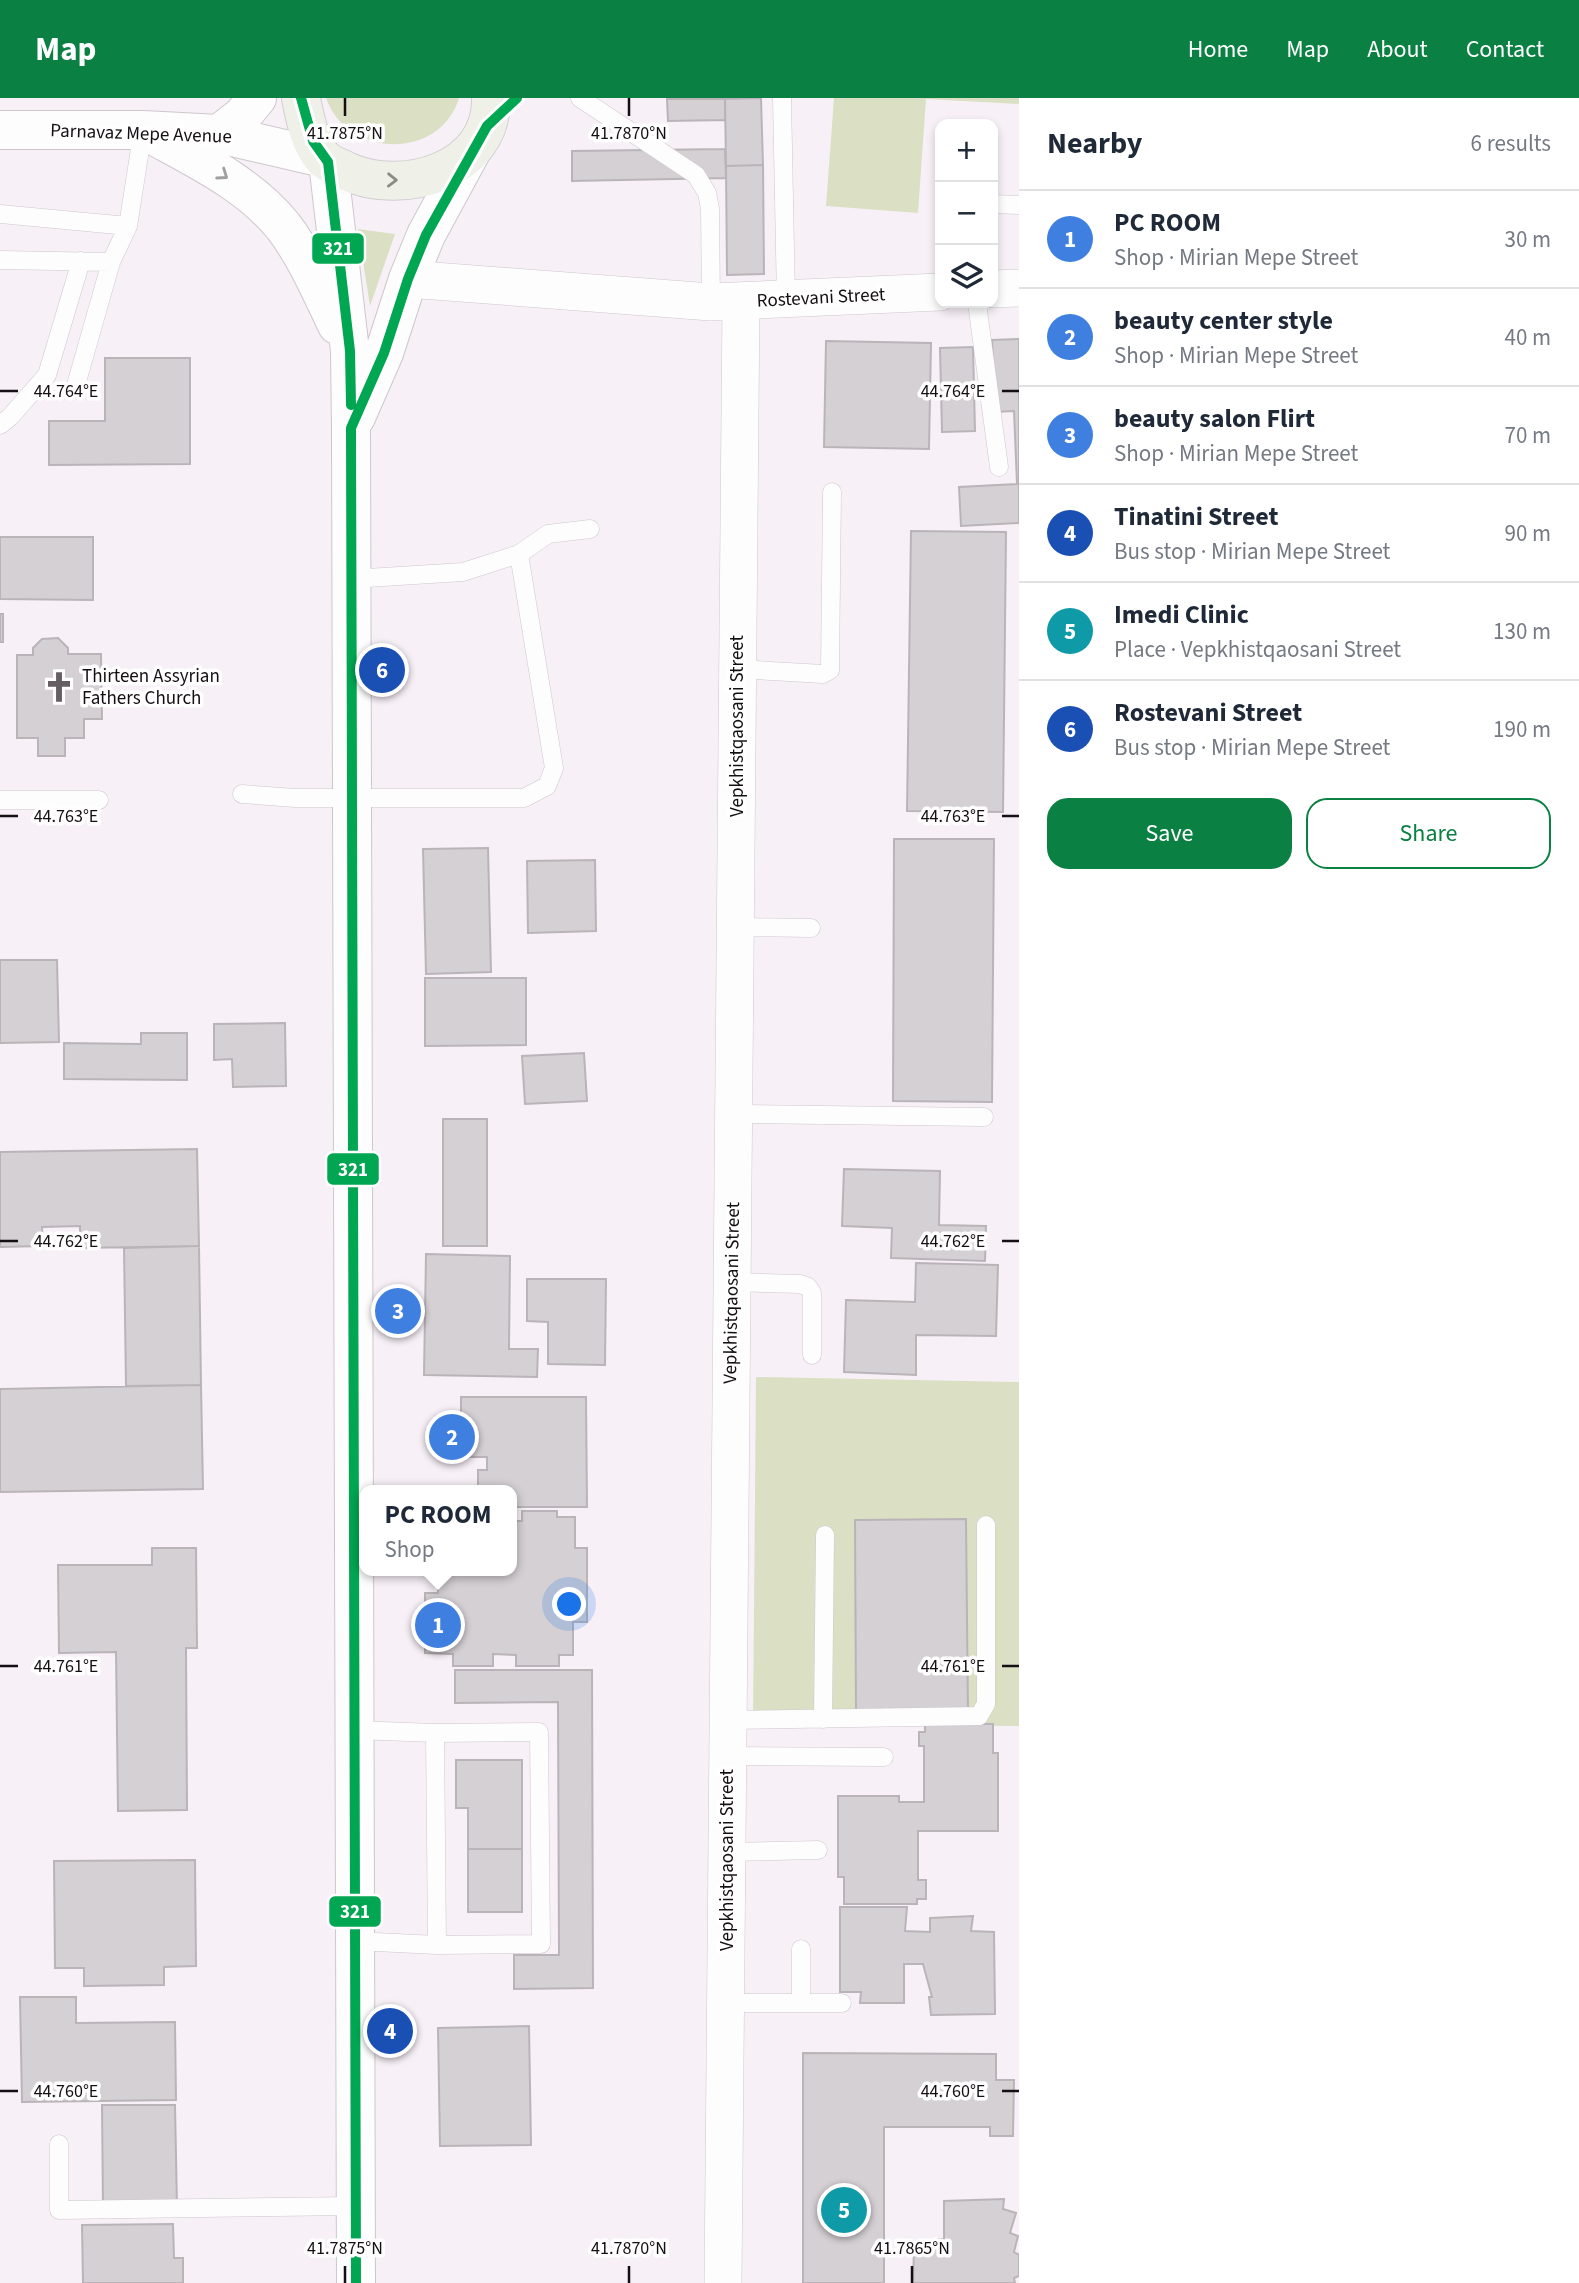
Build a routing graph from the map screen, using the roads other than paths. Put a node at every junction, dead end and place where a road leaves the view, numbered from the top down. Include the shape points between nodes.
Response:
1 (257, 98) edge
2 (301, 98) edge
3 (517, 98) edge
4 (580, 98) edge
5 (782, 98) edge
6 (483, 125) edge
7 (0, 130) edge
8 (143, 130) junction
9 (219, 134) junction
10 (325, 160) junction
11 (998, 204) edge
12 (1019, 205) edge
13 (0, 214) edge
14 (128, 226) junction
15 (0, 260) edge
16 (81, 261) junction
17 (111, 262) junction
18 (408, 279) junction
19 (1019, 288) edge
20 (998, 289) edge
21 (935, 292) edge
22 (786, 300) junction
23 (726, 302) junction
24 (978, 308) edge
25 (350, 351) junction
26 (76, 385) dead end
27 (0, 425) edge
28 (351, 428) junction
29 (999, 467) dead end
30 (832, 492) dead end
31 (590, 529) dead end
32 (519, 554) junction
33 (351, 579) junction
34 (738, 669) junction
35 (243, 794) dead end
36 (352, 797) junction
37 (0, 800) edge
38 (99, 800) dead end
39 (735, 927) junction
40 (811, 928) dead end
41 (734, 1114) junction
42 (984, 1118) dead end
43 (732, 1282) junction
44 (812, 1355) dead end
45 (986, 1525) dead end
46 (825, 1535) dead end
47 (823, 1719) junction
48 (727, 1720) junction
49 (354, 1730) junction
50 (435, 1733) junction
51 (727, 1756) junction
52 (884, 1757) dead end
53 (818, 1850) dead end
54 (727, 1852) junction
55 (355, 1941) junction
56 (437, 1945) junction
57 (801, 1949) dead end
58 (726, 2003) junction
59 (801, 2003) junction
60 (842, 2003) dead end
61 (58, 2144) dead end
62 (355, 2206) junction
63 (356, 2283) edge
64 (723, 2283) edge

1 - 9 main road
2 - 10 main road via 305,119
3 - 6 main road
4 - 23 lane via 696,175 708,193
5 - 22 lane
10 -> 6 main road via 356,176 417,180 446,170
6 - 18 main road
7 - 8 main road, Parnavaz Mepe Avenue
8 - 9 main road, Parnavaz Mepe Avenue
8 - 14 lane
8 -> 25 main road via 220,172 265,206 305,259
9 - 10 main road, Parnavaz Mepe Avenue
10 - 25 main road
11 - 12 lane
13 - 14 lane
14 - 17 lane
15 - 16 lane
16 - 17 lane
16 - 27 lane via 47,375
17 - 26 lane
18 - 23 street, Rostevani Street
18 - 28 main road via 384,353
19 - 20 street
21 - 22 street, Rostevani Street
22 - 23 street, Rostevani Street
23 - 34 street, Vepkhistqaosani Street
24 - 29 lane
25 - 28 main road
28 - 33 main road
30 - 34 lane via 830,670 823,674
31 - 32 lane via 548,534
32 - 33 lane via 463,572
32 - 36 lane via 554,768 547,786 524,798
33 - 36 main road
34 - 39 street, Vepkhistqaosani Street
35 - 36 lane
36 - 49 main road
37 - 38 lane
39 - 40 lane
39 - 41 street, Vepkhistqaosani Street
41 - 42 lane
41 - 43 street, Vepkhistqaosani Street
43 - 44 lane via 808,1287 812,1293
43 - 48 street, Vepkhistqaosani Street
45 - 47 lane via 986,1704 979,1716
46 - 47 lane
47 - 48 lane
48 - 51 street, Vepkhistqaosani Street
49 - 50 lane
49 - 55 main road
50 - 56 lane
50 - 56 lane via 539,1732 540,1759 541,1944
51 - 52 lane
51 - 54 street, Vepkhistqaosani Street
53 - 54 lane
54 - 58 street, Vepkhistqaosani Street
55 - 56 lane
55 - 62 main road
57 - 59 lane
58 - 59 lane
58 - 64 street, Vepkhistqaosani Street
59 - 60 lane
61 - 62 lane via 58,2210
62 - 63 main road

